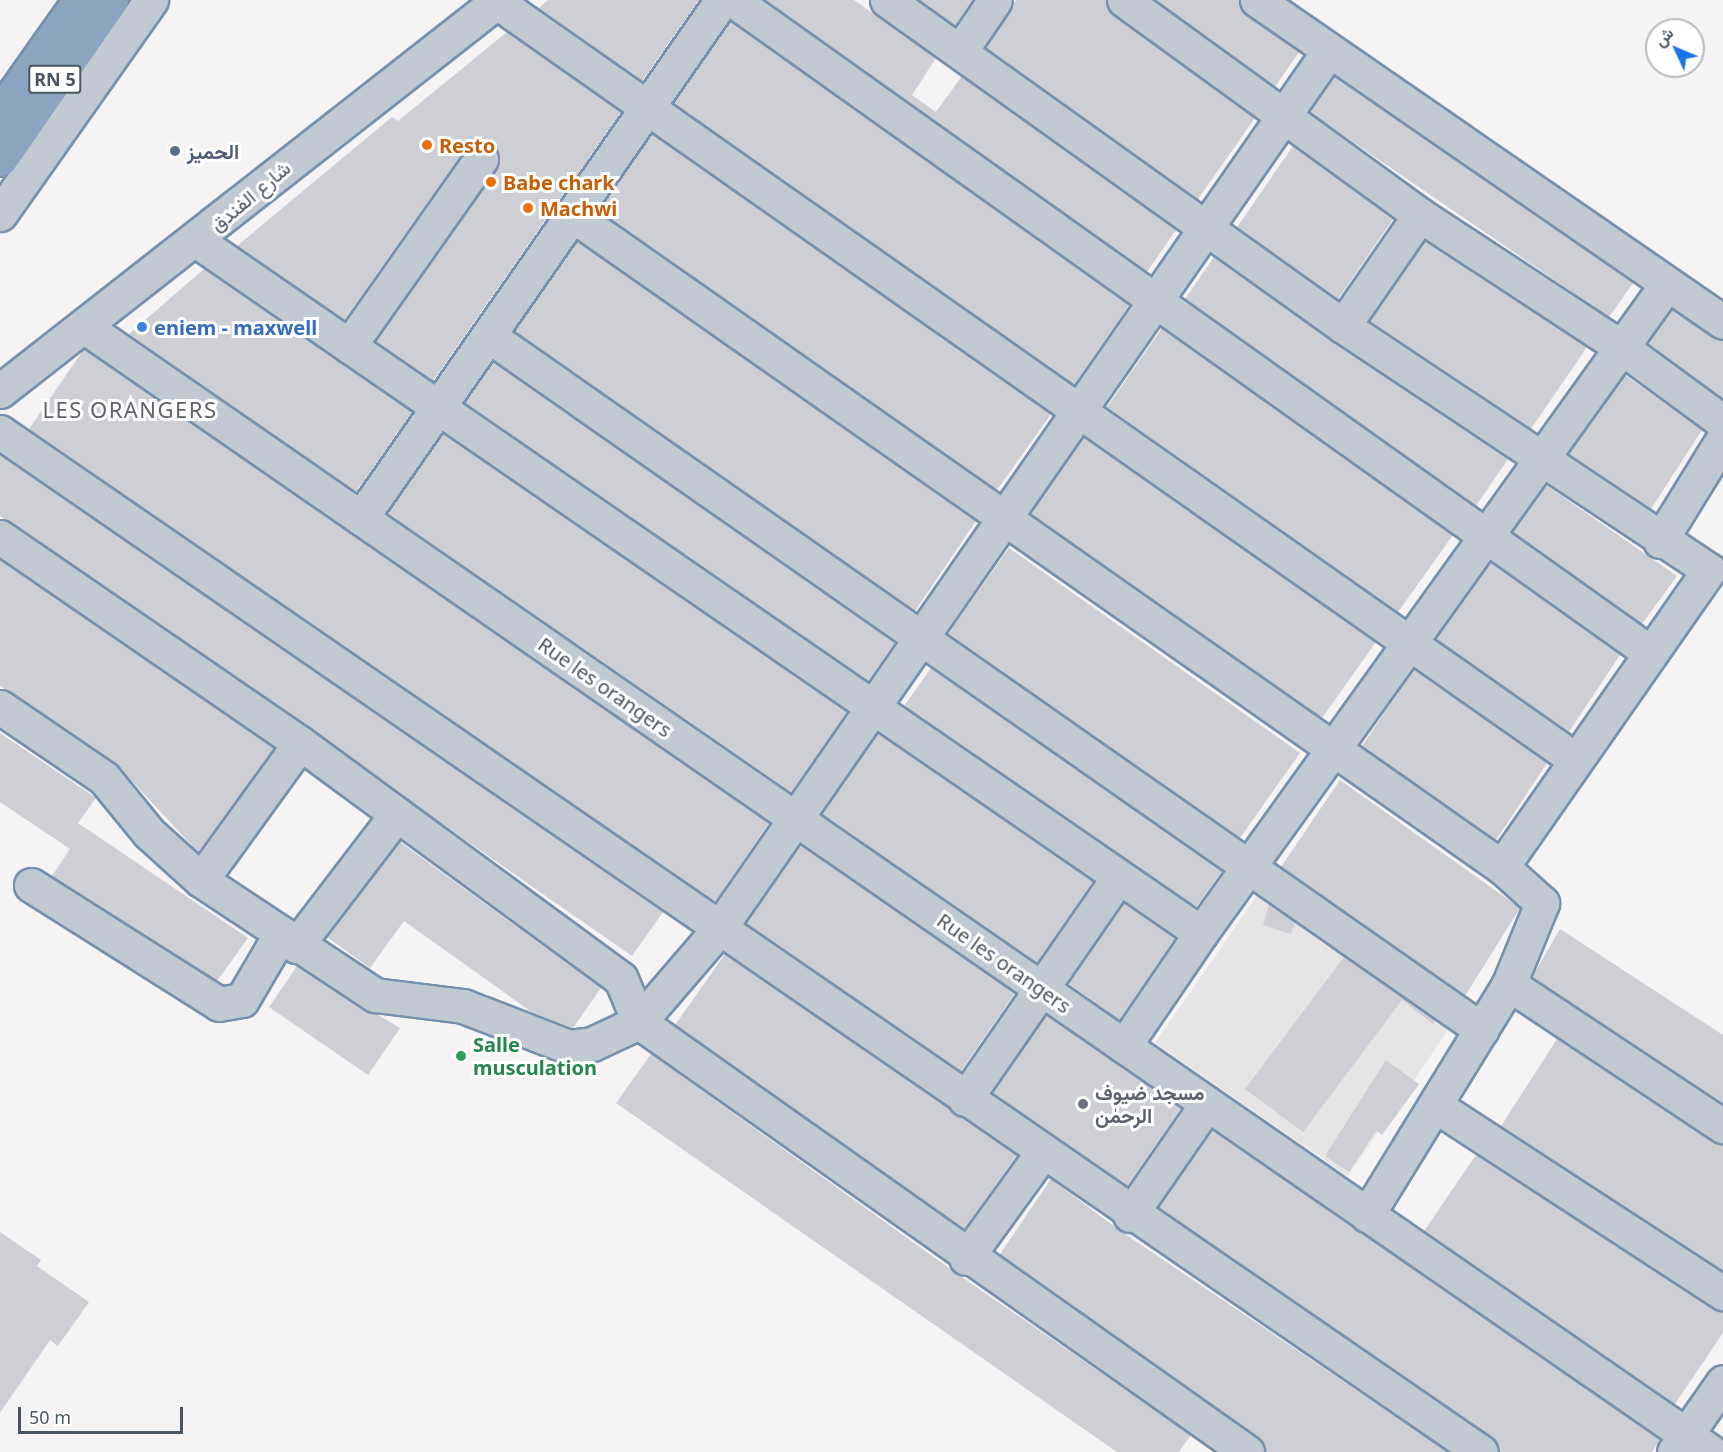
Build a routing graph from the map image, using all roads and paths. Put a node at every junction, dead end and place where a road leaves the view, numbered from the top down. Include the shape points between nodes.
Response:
1 (80, 0) edge
2 (111, 0) edge
3 (151, 0) edge
4 (722, 0) edge
5 (733, 0) edge
6 (887, 0) edge
7 (995, 0) edge
8 (1124, 0) edge
9 (1257, 0) edge
10 (498, 1) edge
11 (961, 50) junction
12 (1328, 52) junction
13 (646, 104) junction
14 (0, 113) edge
15 (1286, 113) junction
16 (0, 159) edge
17 (481, 159) dead end
18 (0, 214) edge
19 (572, 215) junction
20 (1420, 215) junction
21 (1205, 229) junction
22 (197, 241) junction
23 (1668, 284) junction
24 (1155, 301) junction
25 (1723, 322) edge
26 (1343, 326) junction
27 (85, 327) junction
28 (489, 336) junction
29 (349, 346) junction
30 (1621, 347) junction
31 (0, 391) edge
32 (438, 407) junction
33 (1079, 410) junction
34 (1723, 422) edge
35 (0, 432) edge
36 (1723, 439) edge
37 (1538, 461) junction
38 (361, 518) junction
39 (1004, 518) junction
40 (1486, 536) junction
41 (0, 537) edge
42 (1660, 541) junction
43 (1718, 568) edge
44 (921, 637) junction
45 (1409, 643) junction
46 (1650, 652) junction
47 (0, 707) edge
48 (873, 707) junction
49 (300, 743) junction
50 (1333, 749) junction
51 (1573, 758) junction
52 (397, 814) junction
53 (795, 818) junction
54 (1249, 866) junction
55 (1502, 867) junction
56 (1119, 877) junction
57 (201, 880) junction
58 (31, 885) dead end
59 (718, 930) junction
60 (1201, 933) junction
61 (288, 941) junction
62 (1509, 984) junction
63 (1040, 988) junction
64 (639, 1022) junction
65 (1482, 1030) junction
66 (1124, 1046) junction
67 (965, 1099) junction
68 (1207, 1104) junction
69 (1436, 1106) junction
70 (1723, 1126) edge
71 (1042, 1153) junction
72 (1130, 1215) junction
73 (1367, 1215) junction
74 (966, 1258) junction
75 (1723, 1293) edge
76 (1723, 1382) edge
77 (1690, 1446) edge
78 (1247, 1452) edge
79 (1481, 1452) edge

1 - 14 highway, RN 5
2 - 16 highway, RN 5
3 - 18 street
4 - 13 street
5 - 24 street
6 - 11 street
7 - 11 street
8 - 15 street
9 - 12 street
10 - 13 street
10 - 22 street, شارع الفندق via 381,87
11 - 21 street
12 - 15 street
12 - 23 street
13 - 19 street
13 - 33 street
15 - 20 street
15 - 21 street
17 - 29 street
19 - 28 street
19 - 39 street
20 - 26 street
20 - 30 street
21 - 24 street
21 - 26 street
22 - 27 street, شارع الفندق
22 - 29 street
23 - 25 street
23 - 30 street
24 - 33 street
24 - 40 street
26 - 37 street
27 - 31 street, شارع الفندق
27 - 38 street, Rue les orangers
28 - 32 street
28 - 44 street
29 - 32 street
30 - 34 street
30 - 37 street
32 - 38 street
32 - 48 street
33 - 39 street
33 - 45 street
35 - 59 street
36 - 42 street
37 - 40 street
37 - 42 street
38 - 53 street, Rue les orangers
39 - 44 street
39 - 50 street
40 - 45 street
40 - 46 street
41 - 49 street
42 - 43 street
43 - 46 street
44 - 48 street
44 - 54 street
45 - 50 street
45 - 51 street
46 - 51 street
47 - 57 street via 104,778 149,833
48 - 53 street
48 - 56 street
49 - 52 street
49 - 57 street
50 - 54 street
50 - 55 street
51 - 55 street
52 - 61 street
52 - 64 street via 621,979
53 - 59 street
53 - 63 street, Rue les orangers
54 - 60 street
54 - 65 street
55 - 62 street via 1542,903
56 - 60 street
56 - 63 street
57 - 61 street
58 - 61 street via 219,1004 242,1000
59 - 64 street
59 - 67 street
60 - 66 street
61 - 64 street via 375,995 463,1006 569,1047 592,1044
62 - 65 street
62 - 70 street
63 - 66 street, Rue les orangers
63 - 67 street
64 - 74 street
65 - 69 street
66 - 68 street, Rue les orangers
67 - 71 street
68 - 72 street
68 - 73 street, Rue les orangers
69 - 73 street
69 - 75 street
71 - 72 street
71 - 74 street
72 - 79 street
73 - 77 street, Rue les orangers
74 - 78 street
76 - 77 street

